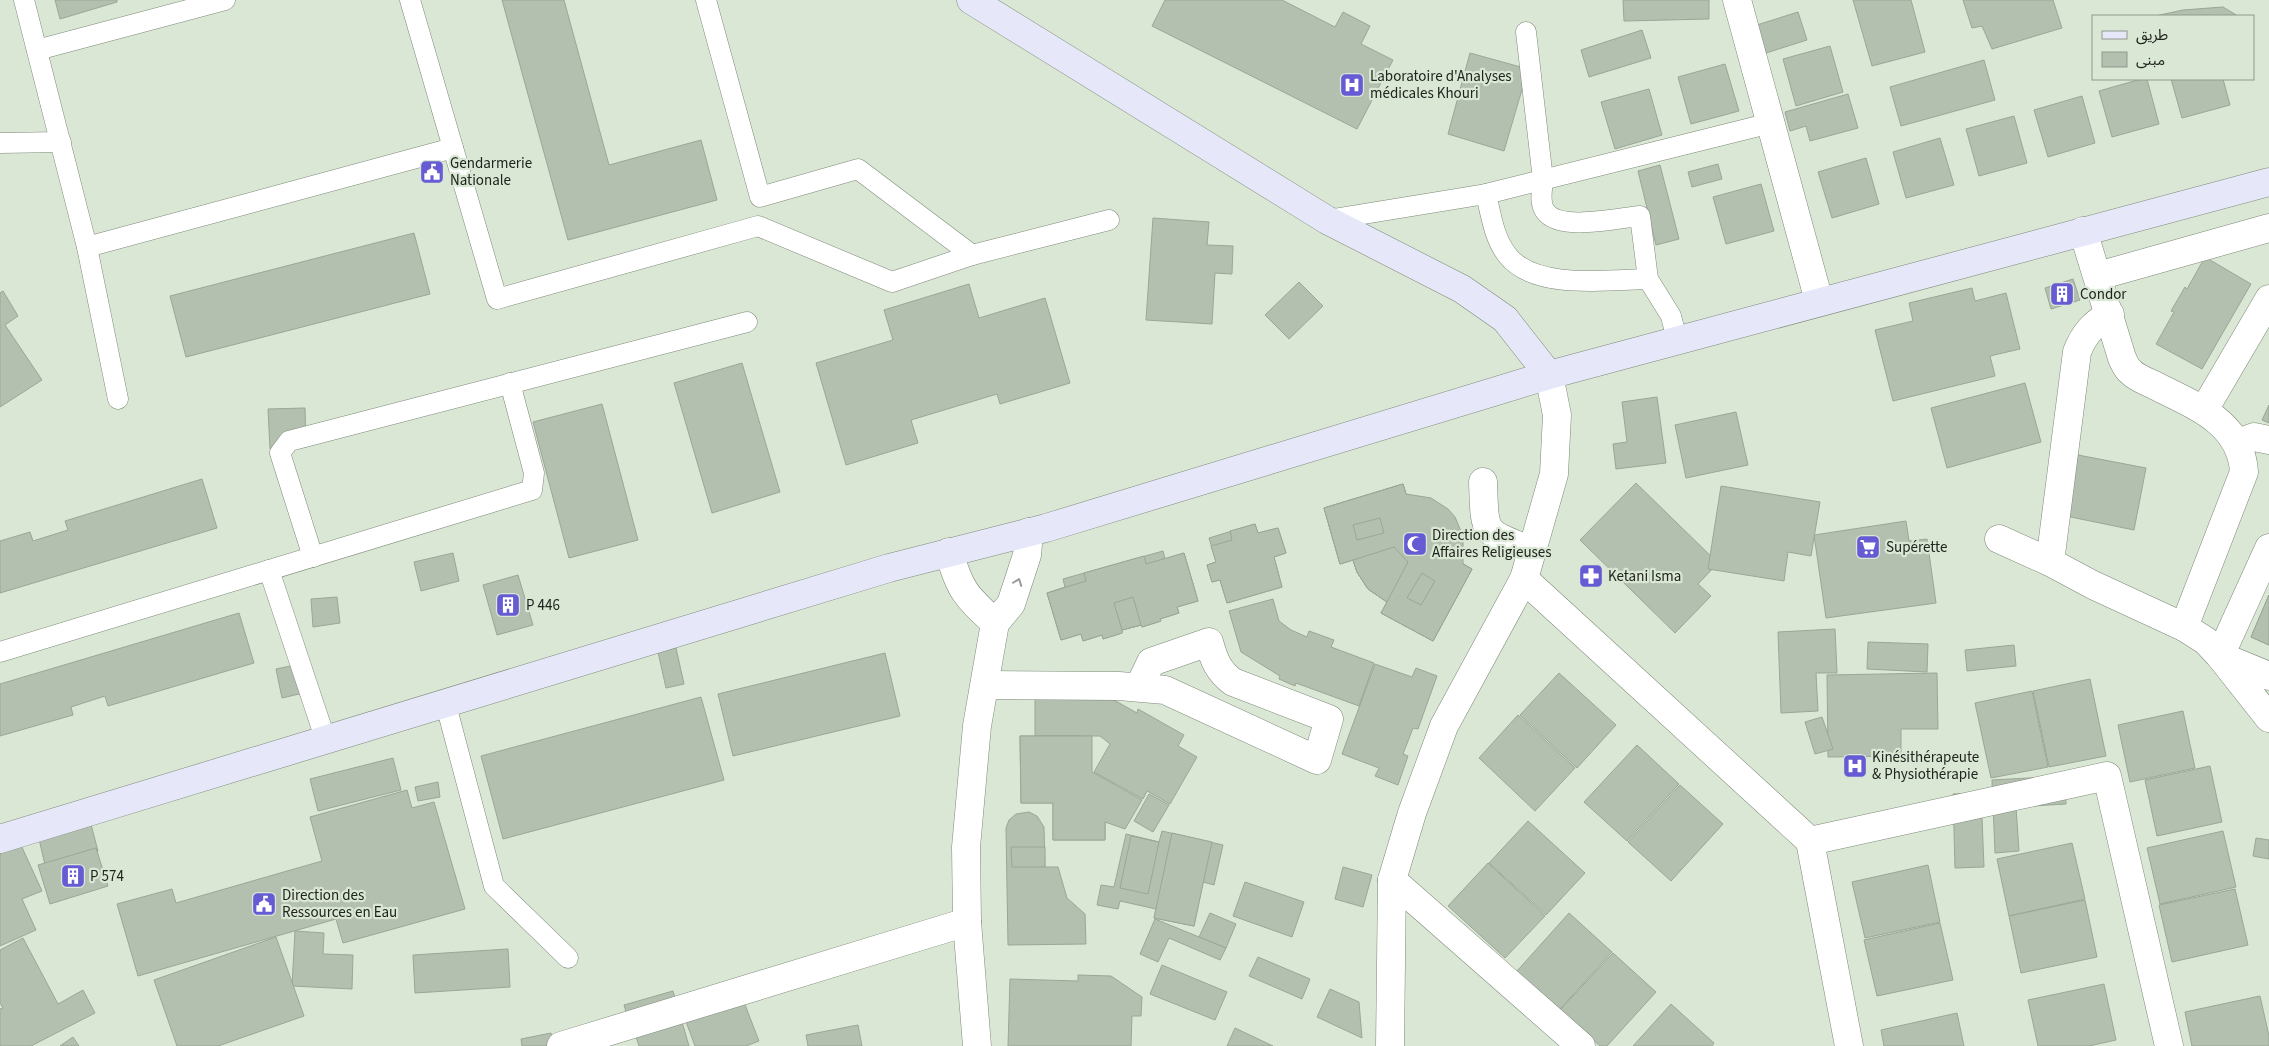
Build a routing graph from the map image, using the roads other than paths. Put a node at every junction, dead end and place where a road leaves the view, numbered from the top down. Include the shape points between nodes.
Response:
1 (24, 0) edge
2 (225, 0) edge
3 (410, 0) edge
4 (706, 0) edge
5 (970, 0) edge
6 (1737, 0) edge
7 (205, 3) edge
8 (1526, 32) dead end
9 (37, 50) junction
10 (1771, 123) junction
11 (61, 142) junction
12 (0, 143) edge
13 (453, 148) junction
14 (1542, 180) junction
15 (2269, 182) edge
16 (1486, 194) junction
17 (760, 197) junction
18 (1109, 220) dead end
19 (1327, 220) junction
20 (758, 226) junction
21 (2269, 228) edge
22 (2083, 231) junction
23 (87, 247) junction
24 (972, 256) junction
25 (2098, 276) junction
26 (1648, 279) junction
27 (2269, 299) edge
28 (1819, 302) junction
29 (2110, 314) junction
30 (747, 322) dead end
31 (1677, 340) junction
32 (1549, 375) junction
33 (510, 383) junction
34 (118, 399) dead end
35 (2204, 410) junction
36 (2269, 440) edge
37 (2238, 443) junction
38 (1483, 482) dead end
39 (1029, 532) junction
40 (1999, 539) dead end
41 (2269, 548) edge
42 (1532, 551) junction
43 (949, 552) junction
44 (313, 557) junction
45 (2050, 562) junction
46 (269, 570) junction
47 (1524, 579) junction
48 (995, 623) junction
49 (2184, 626) junction
50 (0, 652) edge
51 (2220, 656) junction
52 (2269, 676) edge
53 (986, 685) junction
54 (1139, 687) junction
55 (446, 705) junction
56 (2269, 718) edge
57 (326, 741) junction
58 (0, 839) edge
59 (1810, 841) junction
60 (1392, 880) junction
61 (967, 922) junction
62 (568, 958) dead end
63 (561, 1046) edge
64 (977, 1046) edge
65 (1390, 1046) edge
66 (1581, 1046) edge
67 (1849, 1046) edge
68 (2169, 1046) edge

1 - 9 lane
2 - 7 lane
3 - 13 lane
4 - 17 lane
5 - 19 main road
6 - 10 street
7 - 9 lane
8 - 14 lane
9 - 11 lane
10 - 14 lane
10 - 28 street
11 - 12 lane
11 - 23 lane
13 - 20 lane via 498,299
13 - 23 lane
14 - 16 lane
14 - 26 lane via 1542,202 1555,221 1569,223 1640,216
15 - 22 main road
16 - 19 lane
16 - 26 lane via 1496,236 1507,256 1519,267 1534,274 1560,279
17 - 20 lane
17 - 24 lane via 858,168
18 - 24 lane
19 - 32 main road via 1462,289 1505,319
20 - 24 lane via 892,282
21 - 25 street
22 - 25 street
22 - 28 main road
23 - 34 lane
25 - 29 street
26 - 31 lane via 1671,316
27 - 35 street
28 - 31 main road
29 - 35 street via 2122,358 2129,371
29 - 45 street via 2095,322 2076,352
30 - 33 lane
31 - 32 main road
32 - 39 main road
32 - 42 street via 1557,416 1554,474
33 - 44 lane via 534,474 532,490
33 - 44 lane via 289,441 280,453
35 - 37 street
36 - 37 street via 2254,437
37 - 49 street via 2244,472
38 - 42 street via 1484,518 1488,530
39 - 43 main road
48 -> 39 street via 1011,604 1027,555
40 - 45 street
41 - 51 street
42 - 47 street
43 - 48 street via 959,584 968,598
43 - 55 main road via 617,650
44 - 46 lane
45 - 49 street
46 - 50 lane
46 - 57 lane
47 - 59 street
47 - 60 street via 1444,726
48 - 53 street
49 - 51 street via 2206,641
51 - 52 street
51 - 56 street
53 - 54 street
53 - 61 street via 977,726 966,847
54 - 54 street via 1165,690 1317,760 1329,719 1233,682 1221,673 1209,642 1151,662
55 - 57 main road
55 - 62 lane via 494,886
57 - 58 main road
59 - 67 street
59 - 68 street via 2107,776
60 - 65 street
60 - 66 street
61 - 63 street
61 - 64 street

